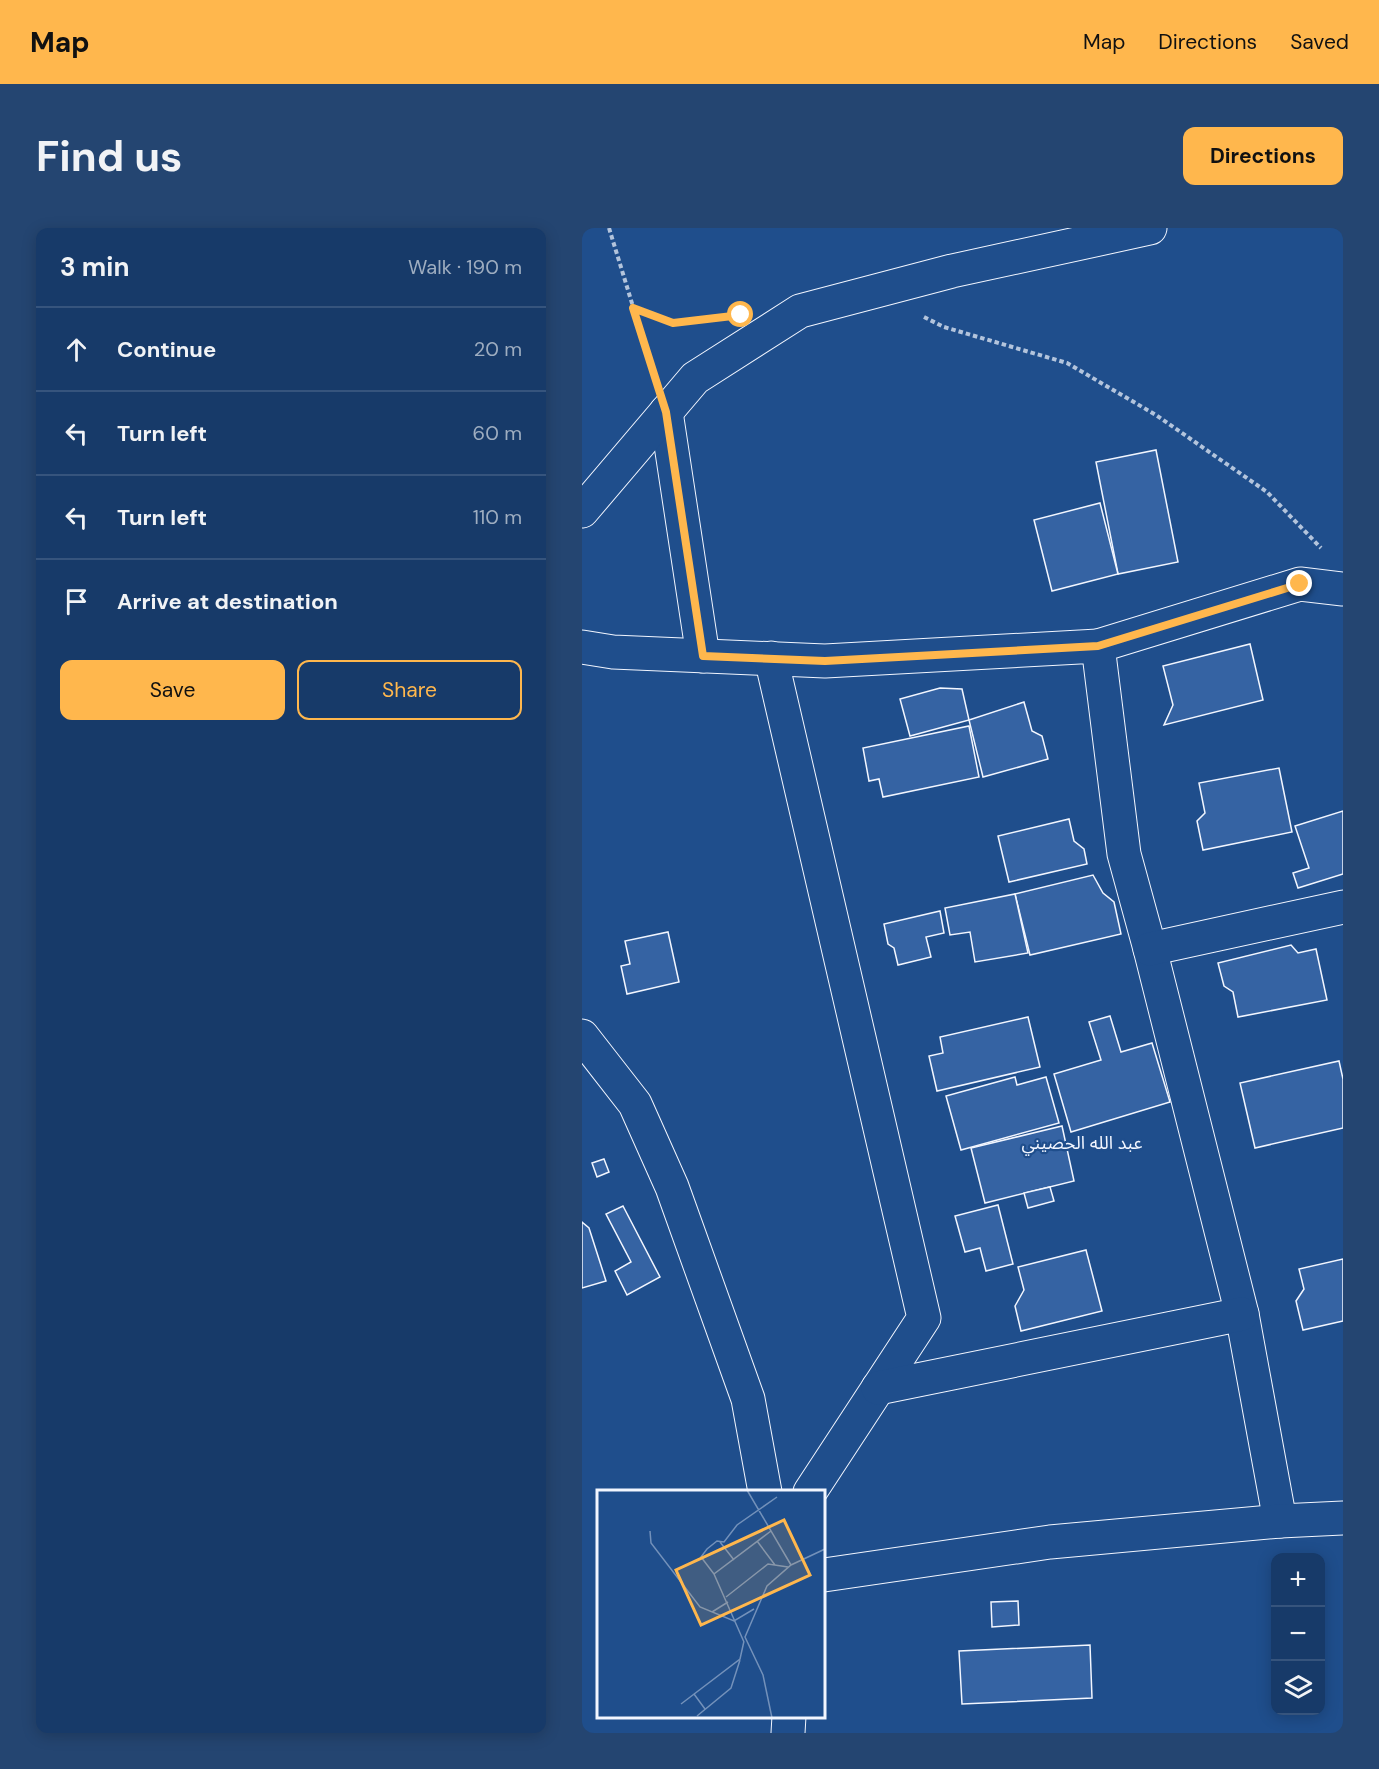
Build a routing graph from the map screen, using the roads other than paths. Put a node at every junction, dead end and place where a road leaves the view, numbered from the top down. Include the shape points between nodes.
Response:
1 (1150, 228) edge
2 (666, 412) junction
3 (582, 512) edge
4 (1343, 588) edge
5 (1098, 646) junction
6 (582, 647) edge
7 (703, 656) junction
8 (771, 658) junction
9 (1343, 907) edge
10 (1150, 949) junction
11 (582, 1036) edge
12 (1242, 1314) junction
13 (878, 1388) junction
14 (765, 1490) edge
15 (811, 1490) edge
16 (1343, 1518) edge
17 (1280, 1521) junction
18 (825, 1575) edge
19 (789, 1718) edge
20 (788, 1733) edge

1 - 2 street via 800,311 694,378
2 - 3 street
2 - 7 street
4 - 5 street via 1300,584
5 - 8 street via 825,661
5 - 10 street via 1124,854
6 - 7 street
7 - 8 street
8 - 13 street via 924,1318
9 - 10 street
10 - 12 street
11 - 14 street via 635,1104 672,1187 748,1399
12 - 13 street
12 - 17 street
13 - 15 street
16 - 17 street
17 - 18 street via 1050,1542
19 - 20 street

